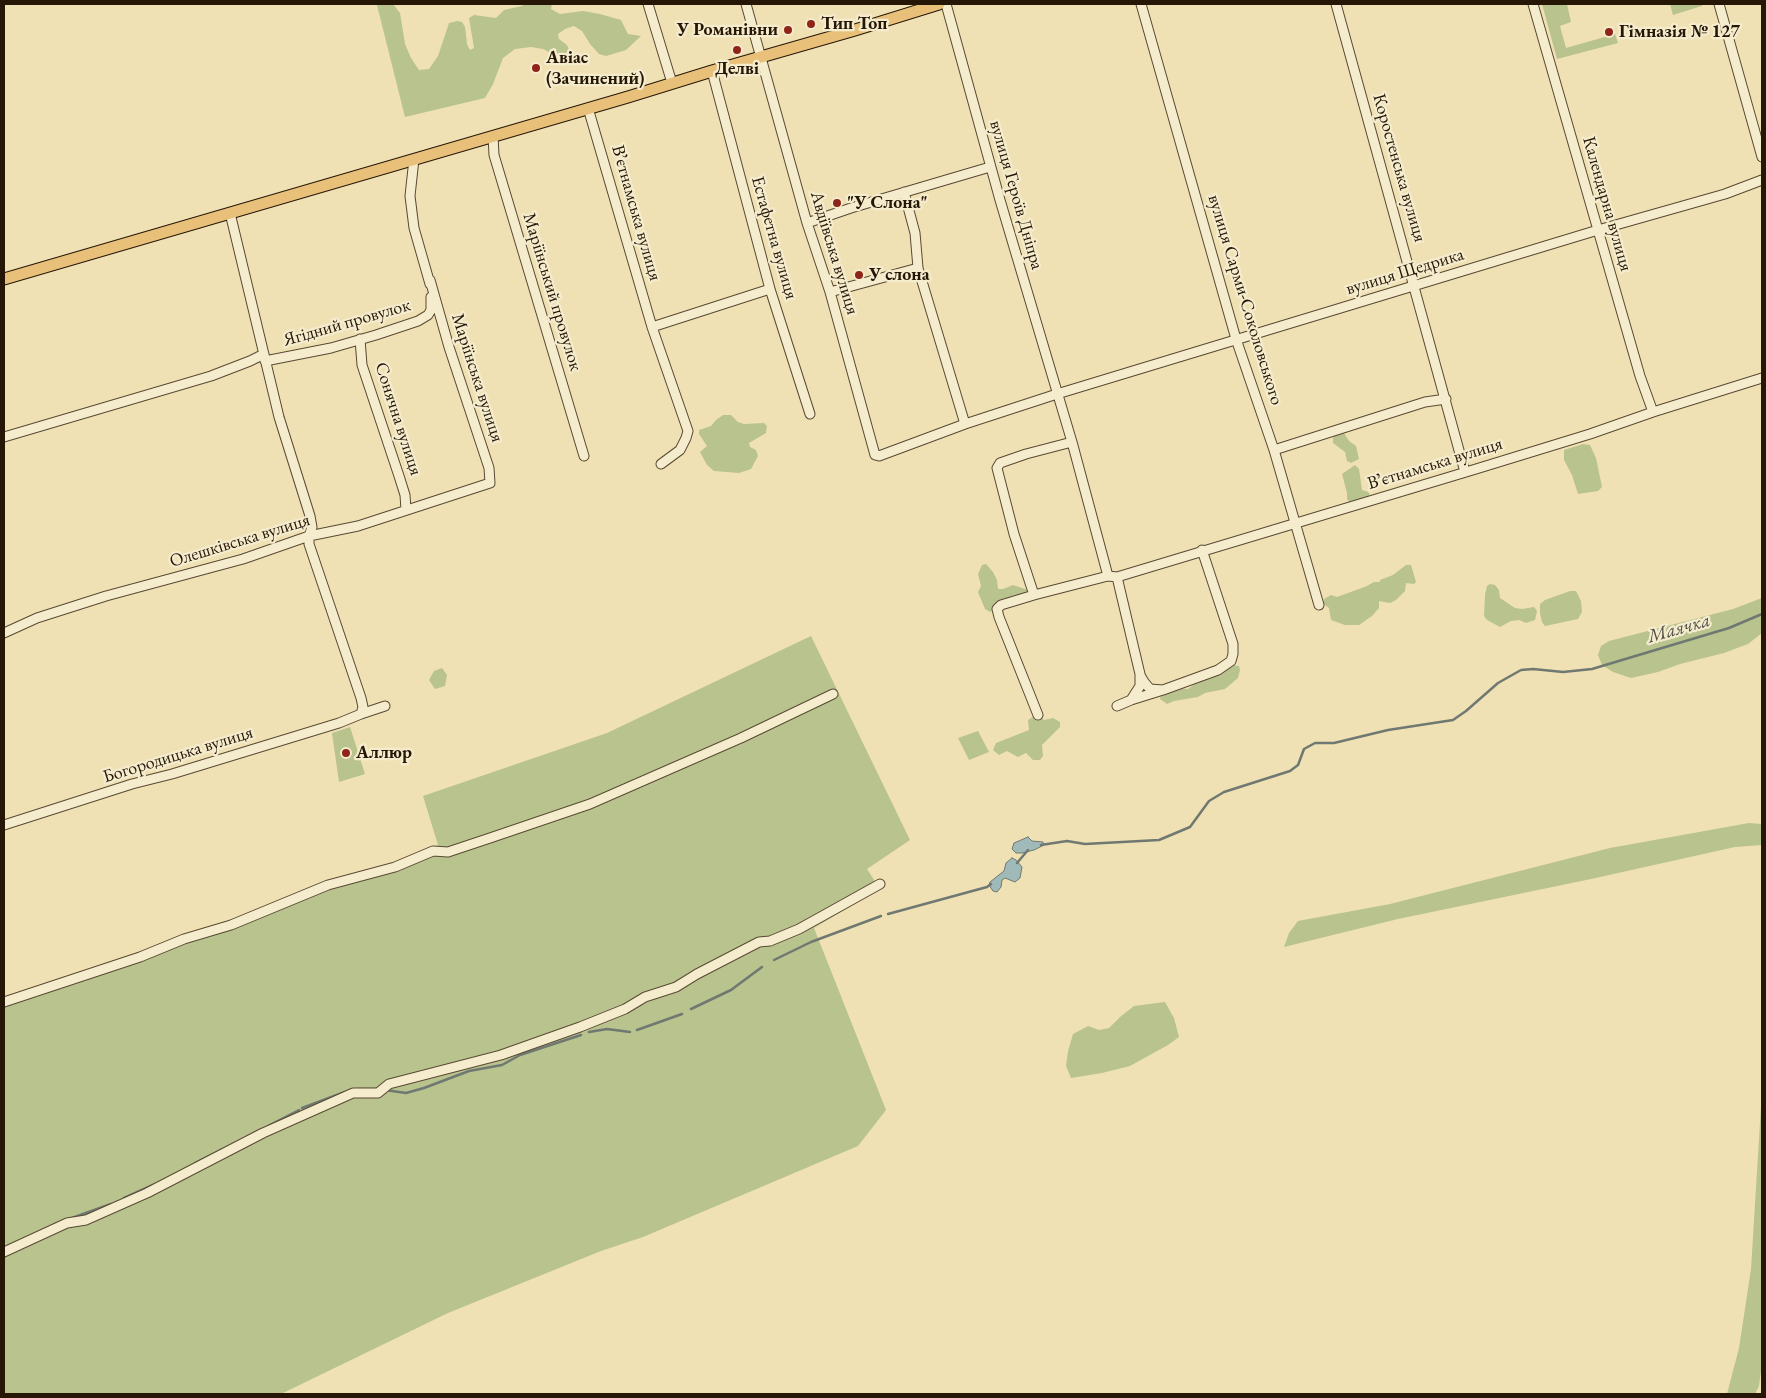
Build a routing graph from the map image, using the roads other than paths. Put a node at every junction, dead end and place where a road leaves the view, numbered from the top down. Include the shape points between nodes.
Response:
1 (648, 4) edge
2 (746, 4) edge
3 (940, 4) edge
4 (946, 4) edge
5 (1141, 4) edge
6 (1336, 4) edge
7 (1533, 4) edge
8 (1719, 4) edge
9 (761, 57) junction
10 (712, 70) junction
11 (672, 83) junction
12 (588, 108) junction
13 (493, 136) junction
14 (1762, 157) edge
15 (414, 160) junction
16 (990, 166) junction
17 (1762, 180) edge
18 (904, 192) junction
19 (230, 213) junction
20 (807, 223) junction
21 (1598, 230) junction
22 (918, 268) junction
23 (4, 280) edge
24 (430, 280) junction
25 (1415, 285) junction
26 (770, 289) junction
27 (830, 292) junction
28 (652, 327) junction
29 (1236, 338) junction
30 (360, 339) junction
31 (265, 357) junction
32 (1762, 378) edge
33 (1057, 394) junction
34 (1446, 399) junction
35 (1653, 412) junction
36 (810, 414) dead end
37 (966, 424) junction
38 (4, 437) edge
39 (1072, 442) junction
40 (1274, 450) junction
41 (584, 456) dead end
42 (661, 464) dead end
43 (1465, 472) junction
44 (488, 485) joint
45 (406, 510) junction
46 (1295, 522) junction
47 (309, 536) junction
48 (1202, 550) junction
49 (1112, 576) junction
50 (1034, 595) junction
51 (1319, 605) dead end
52 (4, 633) edge
53 (1140, 674) junction
54 (1163, 690) junction
55 (832, 694) dead end
56 (1131, 700) junction
57 (385, 706) dead end
58 (1117, 706) dead end
59 (361, 714) junction
60 (1038, 715) dead end
61 (4, 825) edge
62 (880, 884) dead end
63 (4, 1002) edge
64 (4, 1252) edge

1 - 11 street
2 - 9 street, Авдіївська вулиця
3 - 9 main road
4 - 16 street, вулиця Героїв Дніпра
5 - 29 street, вулиця Сарми-Соколовського
6 - 25 street, Коростенська вулиця
7 - 21 street, Календарна вулиця
8 - 14 street
9 - 10 main road
9 - 20 street, Авдіївська вулиця
10 - 11 main road
10 - 26 street, Естафетна вулиця
11 - 12 main road
12 - 13 main road
12 - 28 street, Вʼєтнамська вулиця
13 - 15 main road
13 - 41 street, Маріїнський провулок via 494,155
15 - 19 main road
15 - 24 street, Ягідний провулок via 410,196 414,228
16 - 18 street
16 - 33 street, вулиця Героїв Дніпра
17 - 21 street, вулиця Щедрика via 1726,194
18 - 20 street
18 - 22 street via 915,233
19 - 23 main road
19 - 31 street
20 - 27 street, Авдіївська вулиця
21 - 25 street, вулиця Щедрика
21 - 35 street, Календарна вулиця
22 - 27 street
22 - 37 street
24 - 30 street, Ягідний провулок via 431,310 428,315
24 - 44 street, Маріїнська вулиця via 489,468 491,479
25 - 29 street, вулиця Щедрика
25 - 34 street, Коростенська вулиця
26 - 28 street
26 - 36 street, Естафетна вулиця
27 - 37 street, Авдіївська вулиця via 875,455
28 - 42 street, Вʼєтнамська вулиця via 688,431 680,450
29 - 33 street, вулиця Щедрика
29 - 40 street, вулиця Сарми-Соколовського
30 - 31 street, Ягідний провулок via 331,348
30 - 45 street, Сонячна вулиця via 362,365 405,495
31 - 38 street, Ягідний провулок
31 - 47 street via 279,417 310,516 312,527
32 - 35 street, Вʼєтнамська вулиця
33 - 37 street
33 - 39 street, вулиця Героїв Дніпра
34 - 40 street via 1425,402
34 - 43 street, Коростенська вулиця
35 - 43 street, Вʼєтнамська вулиця
39 - 49 street, вулиця Героїв Дніпра
39 - 50 street via 1000,463 997,468
40 - 46 street, вулиця Сарми-Соколовського
43 - 46 street, Вʼєтнамська вулиця
44 - 45 street, Олешківська вулиця
45 - 47 street, Олешківська вулиця via 358,526
46 - 48 street, Вʼєтнамська вулиця
46 - 51 street, вулиця Сарми-Соколовського
47 - 52 street, Олешківська вулиця via 244,559 106,596 37,618
47 - 59 street via 361,698
48 - 49 street, Вʼєтнамська вулиця
48 - 54 street via 1233,644 1233,654 1231,661 1218,670
49 - 50 street, Вʼєтнамська вулиця
49 - 53 street, вулиця Героїв Дніпра
50 - 60 street, Вʼєтнамська вулиця via 997,609
53 - 54 street via 1150,688
53 - 56 street via 1140,686
54 - 56 street
55 - 63 street via 590,804 448,852 433,851 395,867 328,885 231,925
56 - 58 street
57 - 59 street, Богородицька вулиця
59 - 61 street, Богородицька вулиця
62 - 64 street via 798,929 770,941 758,942 676,987 645,997 619,1012 501,1055 388,1084 378,1093 352,1093 148,1193 86,1220 67,1223

